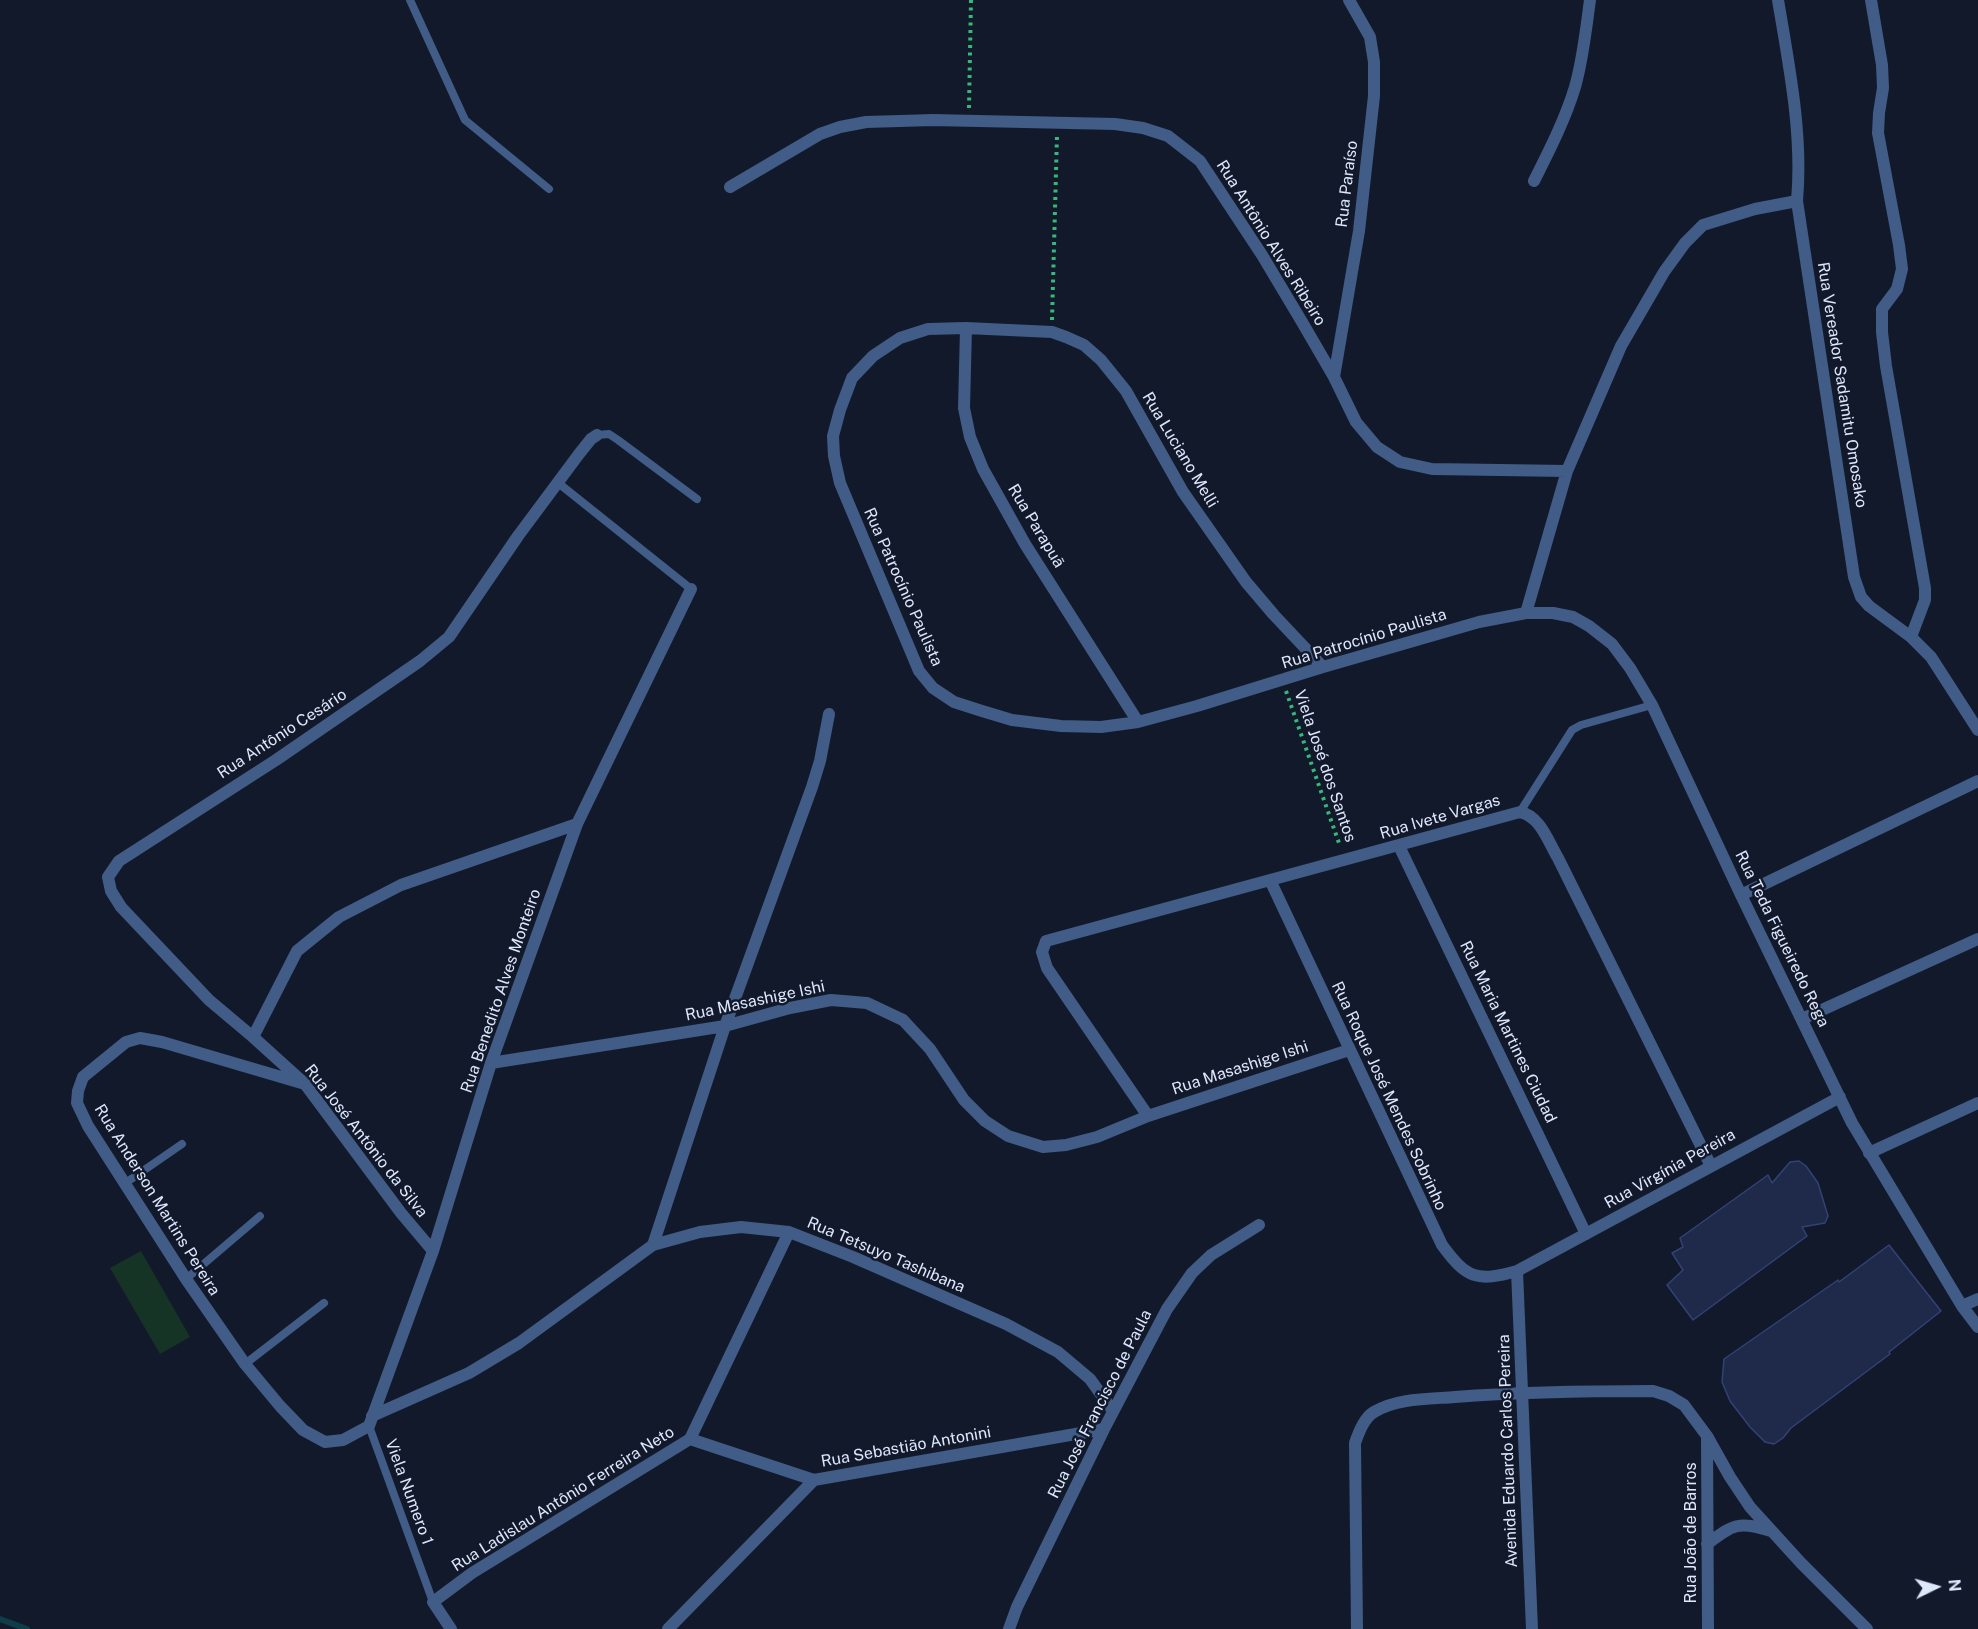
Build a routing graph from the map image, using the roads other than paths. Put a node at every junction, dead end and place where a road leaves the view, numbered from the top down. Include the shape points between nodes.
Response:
1 (410, 0) edge
2 (1349, 0) edge
3 (1590, 0) edge
4 (1778, 0) edge
5 (1871, 0) edge
6 (1534, 181) dead end
7 (730, 187) dead end
8 (549, 189) dead end
9 (1797, 201) junction
10 (966, 328) junction
11 (1334, 377) junction
12 (597, 435) joint
13 (1567, 471) junction
14 (557, 482) junction
15 (697, 500) dead end
16 (691, 589) joint
17 (1526, 613) junction
18 (1911, 637) junction
19 (1323, 667) junction
20 (1653, 705) junction
21 (829, 714) dead end
22 (1138, 722) junction
23 (1978, 730) edge
24 (1978, 781) edge
25 (1520, 812) junction
26 (577, 824) junction
27 (1399, 846) junction
28 (1270, 880) junction
29 (1741, 895) junction
30 (1978, 939) edge
31 (1802, 1019) junction
32 (725, 1026) junction
33 (253, 1037) junction
34 (1349, 1050) junction
35 (491, 1063) junction
36 (305, 1084) junction
37 (1840, 1097) junction
38 (1978, 1103) edge
39 (1148, 1116) junction
40 (182, 1144) dead end
41 (1869, 1153) junction
42 (1711, 1166) junction
43 (124, 1184) junction
44 (260, 1216) dead end
45 (1259, 1225) dead end
46 (789, 1232) junction
47 (1586, 1234) junction
48 (653, 1245) junction
49 (433, 1251) junction
50 (1517, 1271) junction
51 (186, 1279) junction
52 (1978, 1299) edge
53 (324, 1303) dead end
54 (1962, 1306) junction
55 (1978, 1328) edge
56 (245, 1364) junction
57 (1523, 1392) junction
58 (1113, 1411) junction
59 (370, 1421) junction
60 (1104, 1429) junction
61 (1707, 1436) junction
62 (690, 1439) junction
63 (814, 1480) junction
64 (1772, 1531) junction
65 (1707, 1544) junction
66 (433, 1602) junction
67 (451, 1629) edge
68 (668, 1629) edge
69 (1009, 1629) edge
70 (1357, 1629) edge
71 (1532, 1629) edge
72 (1708, 1629) edge
73 (1867, 1629) edge

1 - 8 lane via 465,120
2 - 11 street, Rua Paraíso via 1370,37 1374,96 1359,231
3 - 6 street via 1575,87
4 - 9 street, Rua Vereador Sadamitu Omosako via 1798,139
5 - 18 street via 1882,65 1878,133 1902,269 1897,289 1882,309 1882,332 1925,588 1925,600
7 - 11 street, Rua Antônio Alves Ribeiro via 803,143 840,127 896,120 1115,124 1143,128 1168,136 1200,161 1262,255
9 - 13 street via 1703,225 1685,243 1621,346
9 - 18 street, Rua Vereador Sadamitu Omosako via 1854,577 1869,606
10 - 19 street, Rua Luciano Melli via 1052,333 1084,345 1101,360 1126,391 1182,492 1246,582
10 - 22 street, Rua Parapuã via 964,408 983,469 1025,544
10 - 22 street, Rua Patrocínio Paulista via 928,329 900,338 873,356 852,378 833,436 840,483 907,645 919,671 933,688 954,702 1012,720 1061,726 1101,727
11 - 13 street, Rua Antônio Alves Ribeiro via 1356,422 1377,447 1400,462 1432,469
12 - 14 street, Rua Antônio Cesário
12 - 15 lane via 609,434
13 - 17 street
14 - 16 lane
14 - 33 street, Rua Antônio Cesário via 449,637 276,760 119,861 108,877 121,907 208,1000
16 - 26 street, Rua Benedito Alves Monteiro
17 - 19 street, Rua Patrocínio Paulista via 1479,622
17 - 20 street, Rua Teda Figueiredo Rega via 1553,612 1589,626 1612,644
18 - 23 street, Rua Vereador Sadamitu Omosako via 1931,657
19 - 22 street, Rua Patrocínio Paulista
20 - 25 lane via 1572,730
20 - 29 street, Rua Teda Figueiredo Rega
21 - 32 street via 812,787
24 - 29 street
25 - 27 street, Rua Ivete Vargas
25 - 42 street, Rua Ivete Vargas via 1536,820 1558,858
26 - 33 street via 401,885 339,917 297,951
26 - 35 street, Rua Benedito Alves Monteiro
27 - 28 street, Rua Ivete Vargas
27 - 47 street, Rua Maria Martines Ciudad
28 - 34 street, Rua Roque José Mendes Sobrinho
28 - 39 street, Rua Ivete Vargas via 1047,941 1042,952 1047,968
29 - 31 street, Rua Teda Figueiredo Rega
30 - 31 street
31 - 37 street, Rua Teda Figueiredo Rega
32 - 35 street, Rua Masashige Ishi
32 - 39 street, Rua Masashige Ishi via 831,1000 867,1003 903,1020 930,1049 964,1100 985,1121 1008,1136 1043,1147 1097,1137
32 - 48 street
33 - 36 street, Rua José Antônio da Silva
34 - 39 street, Rua Masashige Ishi
34 - 50 street, Rua Roque José Mendes Sobrinho via 1452,1260 1478,1277
35 - 49 street, Rua Benedito Alves Monteiro
36 - 43 street, Rua Anderson Martins Pereira via 162,1042 140,1038 126,1042 83,1077 77,1103
36 - 49 street, Rua José Antônio da Silva
37 - 41 street, Rua Teda Figueiredo Rega
37 - 42 street, Rua Virgínia Pereira
38 - 41 street
40 - 43 lane
41 - 54 street, Rua Teda Figueiredo Rega
42 - 47 street, Rua Virgínia Pereira
43 - 51 street, Rua Anderson Martins Pereira
44 - 51 lane
45 - 58 street, Rua José Francisco de Paula via 1210,1255 1192,1273 1167,1309
46 - 48 street, Rua Tetsuyo Tashibana via 741,1227 700,1232
46 - 58 street, Rua Tetsuyo Tashibana via 995,1319 1058,1352 1090,1379
46 - 62 street
47 - 50 street, Rua Virgínia Pereira
48 - 59 street, Rua Tetsuyo Tashibana via 519,1343 469,1373
49 - 59 street, Rua Benedito Alves Monteiro
50 - 57 street, Avenida Eduardo Carlos Pereira
51 - 56 street, Rua Anderson Martins Pereira
52 - 54 street
53 - 56 lane
54 - 55 street, Rua Teda Figueiredo Rega
56 - 59 street, Rua Anderson Martins Pereira via 303,1430 325,1442 343,1440
57 - 61 street via 1653,1391 1684,1405
57 - 70 street via 1416,1400 1371,1413 1355,1443
57 - 71 street, Avenida Eduardo Carlos Pereira
58 - 60 street, Rua José Francisco de Paula
59 - 66 lane, Viela Numero 1
60 - 63 street, Rua Sebastião Antonini
60 - 69 street, Rua José Francisco de Paula
61 - 64 street via 1750,1507
61 - 65 street, Rua João de Barros
62 - 63 street, Rua Ladislau Antônio Ferreira Neto
62 - 66 street, Rua Ladislau Antônio Ferreira Neto via 472,1573
63 - 68 street, Rua Sebastião Antonini
64 - 65 street via 1744,1524 1726,1530
64 - 73 street
65 - 72 street, Rua João de Barros
66 - 67 street

